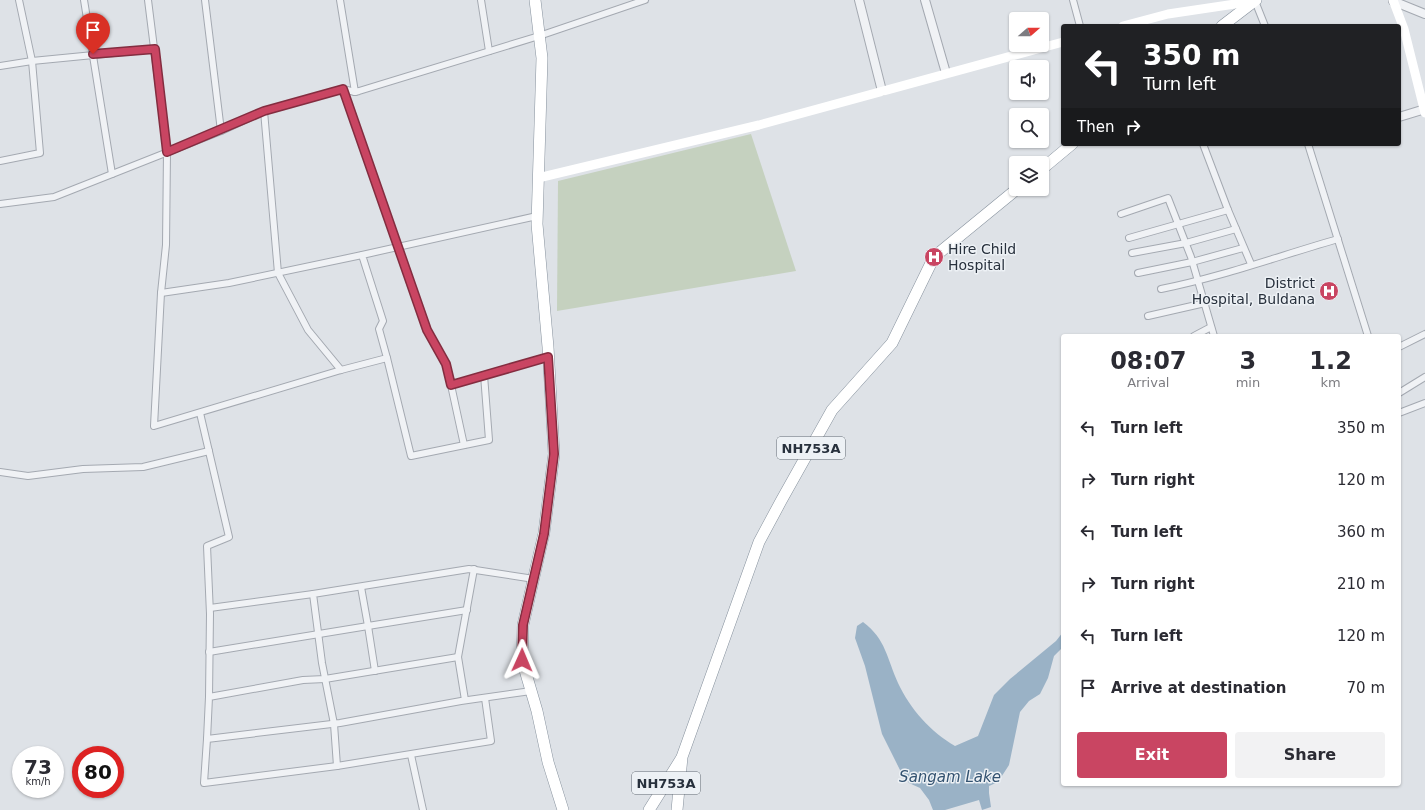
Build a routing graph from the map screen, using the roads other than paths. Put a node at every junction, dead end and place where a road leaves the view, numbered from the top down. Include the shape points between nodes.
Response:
1 (19, 0) edge
2 (84, 0) edge
3 (148, 0) edge
4 (205, 0) edge
5 (340, 0) edge
6 (480, 0) edge
7 (535, 0) edge
8 (645, 0) edge
9 (859, 0) edge
10 (925, 0) edge
11 (1073, 0) edge
12 (1256, 0) edge
13 (1393, 1) edge
14 (1425, 14) edge
15 (1079, 24) edge
16 (1130, 24) edge
17 (1225, 24) edge
18 (1264, 24) edge
19 (539, 36) junction
20 (1061, 43) edge
21 (155, 49) junction
22 (489, 51) junction
23 (93, 54) junction
24 (32, 61) junction
25 (0, 66) edge
26 (946, 73) junction
27 (343, 89) junction
28 (882, 91) junction
29 (355, 92) junction
30 (1425, 110) edge
31 (264, 111) junction
32 (1401, 116) edge
33 (221, 131) junction
34 (1070, 146) edge
35 (1204, 146) edge
36 (1309, 146) edge
37 (167, 152) junction
38 (0, 161) edge
39 (1049, 163) edge
40 (112, 174) junction
41 (538, 178) junction
42 (1009, 196) edge
43 (0, 204) edge
44 (1228, 210) junction
45 (1121, 214) dead end
46 (538, 216) junction
47 (1178, 224) junction
48 (1236, 229) junction
49 (1129, 238) dead end
50 (1338, 239) junction
51 (1186, 243) junction
52 (398, 247) junction
53 (1243, 248) junction
54 (1132, 253) dead end
55 (362, 255) junction
56 (1192, 262) junction
57 (1251, 264) junction
58 (278, 273) junction
59 (1138, 273) dead end
60 (1198, 281) junction
61 (1161, 289) dead end
62 (161, 293) junction
63 (1205, 304) junction
64 (1148, 316) dead end
65 (1211, 327) junction
66 (1198, 334) edge
67 (1213, 334) edge
68 (1367, 334) edge
69 (1425, 334) edge
70 (1401, 346) edge
71 (548, 357) junction
72 (387, 358) junction
73 (341, 370) junction
74 (484, 375) junction
75 (1425, 378) edge
76 (451, 385) junction
77 (1401, 392) edge
78 (1425, 403) edge
79 (200, 412) junction
80 (1401, 412) edge
81 (464, 445) junction
82 (210, 451) junction
83 (0, 472) edge
84 (474, 569) junction
85 (534, 579) junction
86 (361, 587) junction
87 (313, 594) junction
88 (210, 608) junction
89 (467, 610) junction
90 (368, 626) junction
91 (318, 635) junction
92 (210, 652) junction
93 (458, 657) junction
94 (375, 671) junction
95 (325, 679) junction
96 (531, 691) junction
97 (209, 697) junction
98 (485, 698) junction
99 (465, 700) junction
100 (334, 724) junction
101 (208, 739) junction
102 (411, 755) junction
103 (682, 757) junction
104 (337, 766) junction
105 (424, 810) edge
106 (563, 810) edge
107 (649, 810) edge
108 (677, 810) edge

1 - 24 street
2 - 23 street
3 - 21 street
4 - 33 street
5 - 29 street
6 - 22 street
7 - 19 highway
8 - 19 street
9 - 28 street
10 - 26 street
11 - 15 street
12 - 16 main road via 1168,14
12 - 17 highway
12 - 18 street
13 - 14 street
13 - 30 main road via 1404,29
19 - 22 street
19 - 41 highway via 542,58
20 - 26 main road
21 - 23 street
21 - 37 street
22 - 29 street
23 - 24 street
23 - 40 street
24 - 25 street
24 - 38 street via 40,154
26 - 28 main road
27 - 29 street
27 - 31 street
27 - 52 street
28 - 41 main road via 759,125
30 - 32 street
31 - 33 street
31 - 58 street
33 - 37 street
34 - 39 highway
35 - 44 street
36 - 50 street
37 - 40 street
37 - 62 street via 166,245
40 - 43 street via 54,197
41 - 46 highway
42 - 103 highway, NH753A via 934,257 892,343 832,410 759,542
44 - 47 street
44 - 48 street
45 - 47 street via 1168,198
46 - 52 street
46 - 71 highway
47 - 49 street
47 - 51 street
48 - 51 street
48 - 53 street
50 - 57 street
50 - 68 street
51 - 54 street
51 - 56 street
52 - 55 street
52 - 76 street via 427,330 446,364
53 - 56 street
53 - 57 street
55 - 58 street
55 - 72 street via 384,321 379,330
56 - 59 street
56 - 60 street
57 - 60 street
58 - 62 street
58 - 73 street via 308,330
60 - 61 street
60 - 63 street
62 - 79 street via 154,426
63 - 64 street
63 - 65 street
65 - 66 street
65 - 67 street
69 - 70 street
71 - 74 street
71 - 85 highway via 554,454 544,534
72 - 73 street
72 - 81 street via 411,456
73 - 79 street
74 - 76 street
74 - 81 street via 489,440
75 - 77 street
76 - 81 street
78 - 80 street
79 - 82 street
82 - 83 street via 143,467 83,469 28,476
82 - 88 street via 228,537 207,546
84 - 85 street
84 - 86 street
84 - 89 street
85 - 96 highway via 523,625 522,660
86 - 87 street
86 - 90 street
87 - 88 street
87 - 91 street
88 - 92 street
89 - 90 street
89 - 93 street
90 - 91 street
90 - 94 street
91 - 92 street
91 - 95 street
92 - 97 street
93 - 94 street
93 - 99 street
94 - 95 street
95 - 97 street via 303,680
95 - 100 street
96 - 98 street
96 - 106 highway via 548,762
97 - 101 street
98 - 99 street
98 - 102 street via 491,741
99 - 100 street
100 - 101 street
100 - 104 street
101 - 104 street via 204,782
102 - 104 street
102 - 105 street
103 - 107 highway, NH753A
103 - 108 highway

